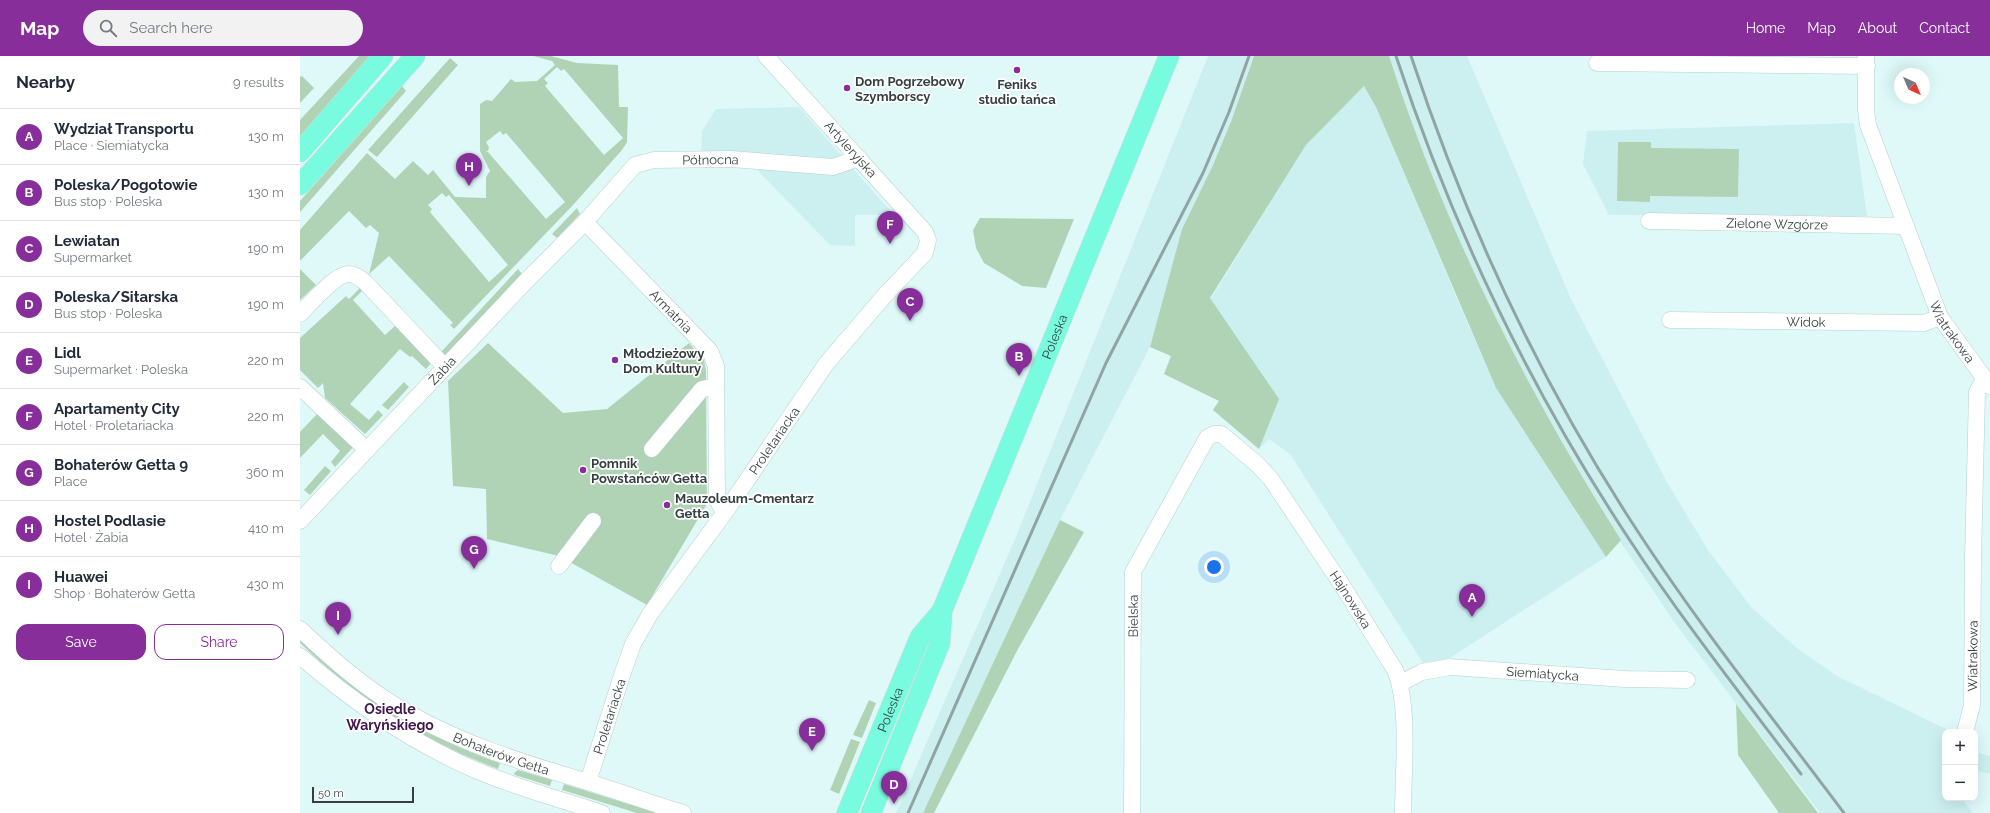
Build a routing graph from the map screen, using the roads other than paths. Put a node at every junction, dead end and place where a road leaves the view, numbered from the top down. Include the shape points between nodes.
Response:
1 (383, 56) edge
2 (414, 56) edge
3 (766, 56) edge
4 (1167, 58) edge
5 (1867, 61) edge
6 (1597, 63) dead end
7 (300, 152) edge
8 (859, 158) junction
9 (300, 185) edge
10 (1649, 221) dead end
11 (585, 222) junction
12 (1905, 226) junction
13 (928, 245) joint
14 (300, 314) edge
15 (1940, 317) junction
16 (1670, 320) dead end
17 (445, 367) junction
18 (1987, 382) edge
19 (300, 386) edge
20 (716, 386) junction
21 (1207, 438) joint
22 (652, 449) dead end
23 (367, 450) junction
24 (724, 513) junction
25 (300, 521) edge
26 (593, 521) dead end
27 (559, 566) dead end
28 (942, 611) junction
29 (300, 629) edge
30 (300, 656) edge
31 (1687, 680) dead end
32 (1401, 683) junction
33 (1966, 729) edge
34 (520, 762) junction
35 (588, 782) junction
36 (511, 784) junction
37 (858, 784) junction
38 (879, 793) junction
39 (582, 810) edge
40 (668, 811) edge
41 (602, 813) edge
42 (683, 813) edge
43 (847, 813) edge
44 (871, 813) edge
45 (1132, 813) edge
46 (1403, 813) edge

1 - 7 main road
2 - 9 main road
3 - 8 street, Artyleryjska
4 - 28 main road, Poleska
5 - 6 street
5 - 12 street, Wiatrakowa via 1868,125
8 - 11 street, Północna via 833,167 731,159 642,162 627,172
8 - 13 street, Artyleryjska via 925,232
10 - 12 street, Zielone Wzgórze
11 - 17 street, Żabia
11 - 20 street, Armatnia via 710,351 716,366
12 - 15 street, Wiatrakowa
13 - 24 street, Proletariacka via 925,253 826,364
14 - 17 street via 338,277 348,274 358,276
15 - 16 street, Widok via 1924,323
15 - 18 street, Wiatrakowa
17 - 23 street, Żabia
18 - 33 street, Wiatrakowa via 1977,392 1972,558 1972,705
19 - 23 street
20 - 22 street via 702,388
20 - 24 street, Armatnia via 717,499
21 - 32 street, Hajnowska via 1220,434 1258,464 1271,480 1342,585
21 - 45 street, Bielska via 1133,572
23 - 25 street, Żabia
24 - 35 street, Proletariacka via 650,614 633,644
26 - 27 street
28 - 37 main road, Poleska via 920,637
28 - 38 main road, Poleska via 940,643
29 - 34 street, Bohaterów Getta via 348,673 409,714 440,730
30 - 36 street, Bohaterów Getta via 346,695 392,727 464,765
31 - 32 street, Siemiatycka via 1625,679 1450,667 1422,672
32 - 46 street, Hajnowska via 1404,710
34 - 35 street, Bohaterów Getta
34 - 36 street via 512,762 505,771 506,778
35 - 40 street, Bohaterów Getta
36 - 39 street, Bohaterów Getta
37 - 38 main road
37 - 43 main road, Poleska
38 - 44 main road, Poleska
39 - 41 street, Bohaterów Getta
40 - 42 street, Bohaterów Getta

